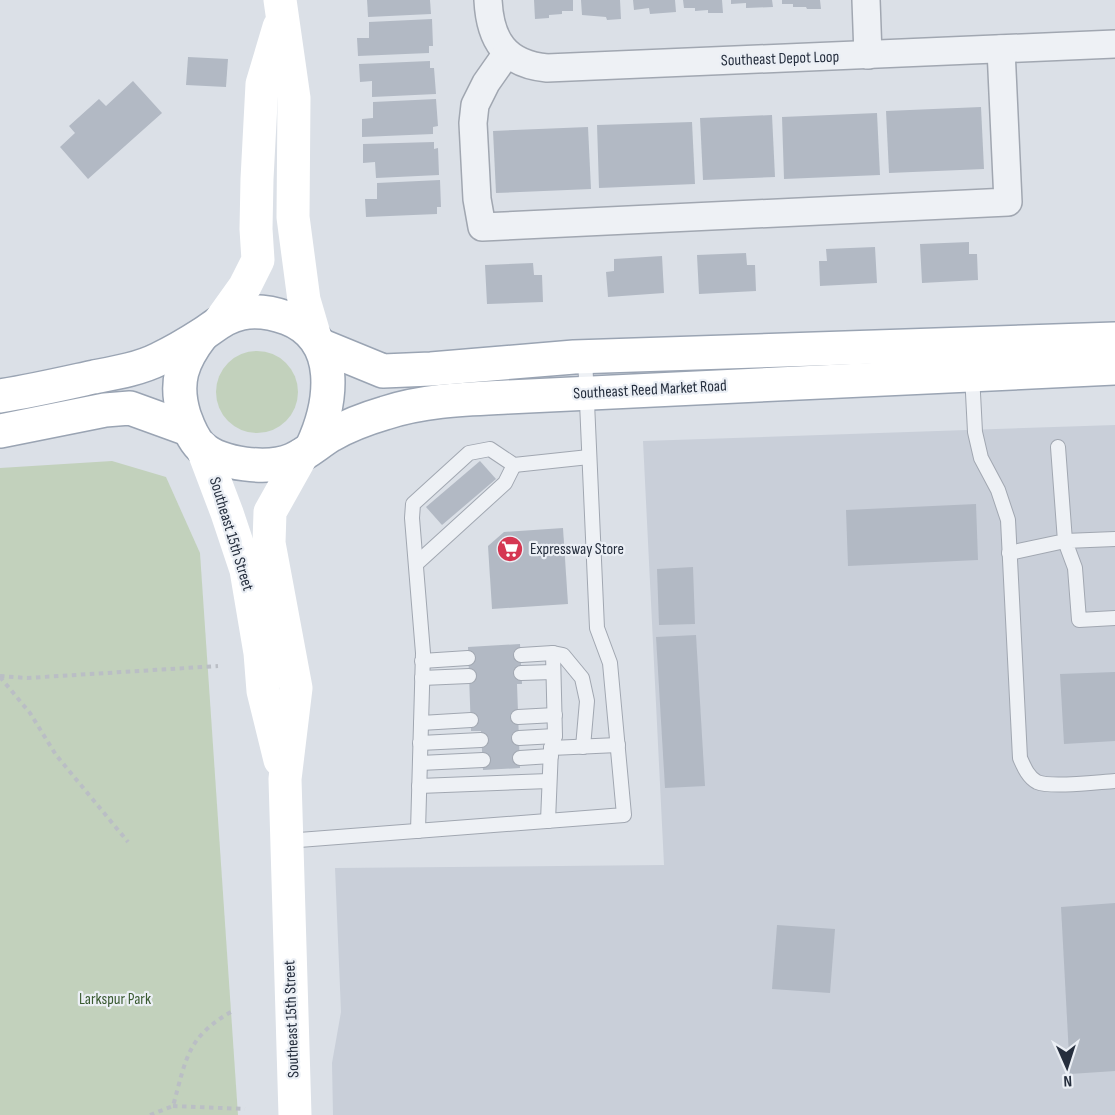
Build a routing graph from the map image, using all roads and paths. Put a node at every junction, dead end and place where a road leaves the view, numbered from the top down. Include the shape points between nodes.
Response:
1 (488, 0) edge
2 (866, 0) edge
3 (281, 8) edge
4 (1115, 45) edge
5 (1001, 49) junction
6 (507, 53) junction
7 (868, 55) junction
8 (211, 328) junction
9 (1115, 339) edge
10 (318, 340) junction
11 (585, 357) junction
12 (1115, 368) edge
13 (972, 374) junction
14 (587, 393) junction
15 (0, 396) edge
16 (0, 431) edge
17 (195, 438) junction
18 (1058, 447) dead end
19 (307, 451) junction
20 (590, 457) junction
21 (514, 465) junction
22 (1115, 539) edge
23 (1065, 541) junction
24 (1009, 553) junction
25 (416, 564) junction
26 (1115, 618) edge
27 (553, 653) junction
28 (521, 655) dead end
29 (468, 658) dead end
30 (423, 661) junction
31 (218, 666) dead end
32 (553, 672) junction
33 (521, 673) dead end
34 (469, 676) dead end
35 (0, 677) edge
36 (422, 678) junction
37 (555, 715) junction
38 (518, 717) dead end
39 (471, 720) dead end
40 (421, 723) junction
41 (519, 738) dead end
42 (482, 740) dead end
43 (420, 743) junction
44 (618, 745) junction
45 (552, 747) junction
46 (583, 747) junction
47 (520, 758) dead end
48 (483, 760) dead end
49 (420, 763) junction
50 (285, 779) junction
51 (549, 781) junction
52 (1115, 781) edge
53 (419, 786) junction
54 (548, 821) junction
55 (418, 831) junction
56 (286, 841) junction
57 (128, 842) dead end
58 (234, 1010) dead end
59 (173, 1106) junction
60 (245, 1109) dead end
61 (150, 1115) edge
62 (295, 1115) edge

1 - 6 street via 491,28
2 - 7 street
3 - 8 main road, Southeast 15th Street via 262,84 256,189 258,260 245,286
3 - 10 main road, Southeast 15th Street via 294,99 293,218 304,300
4 - 5 street, Southeast Depot Loop
5 - 6 street via 1008,202 483,227 477,199 473,123 486,82
5 - 7 street, Southeast Depot Loop
6 - 7 street, Southeast Depot Loop via 525,64 558,68
8 - 10 main road, Southeast Reed Market Road via 242,313 273,313 294,321
8 - 15 main road, Southeast Reed Market Road via 158,359 128,370
8 - 17 main road, Southeast 15th Street via 188,353 180,376 179,400
9 - 11 main road, Southeast Reed Market Road
10 - 11 main road, Southeast Reed Market Road via 383,371
10 - 19 main road, Southeast 15th Street via 328,386 327,405 322,425
11 - 14 lane
12 - 13 main road, Southeast Reed Market Road
13 - 14 main road, Southeast Reed Market Road
13 - 24 lane via 975,432 981,458 1008,520
14 - 19 main road, Southeast Reed Market Road via 421,404 385,413 333,434
14 - 20 lane
16 - 17 main road, Southeast Reed Market Road via 130,408
17 - 19 main road, Southeast Reed Market Road via 218,456 242,464 266,466 292,460
17 - 50 main road, Southeast 15th Street via 246,570 263,691
18 - 23 lane
19 - 50 main road, Southeast 15th Street via 270,512 269,543 296,688
20 - 21 lane
20 - 44 lane via 597,627 610,663
21 - 25 lane via 505,483
21 - 25 lane via 490,449 469,453 413,504
22 - 23 lane
23 - 24 lane
23 - 26 lane via 1075,568 1079,620
24 - 52 lane via 1020,758 1036,781
25 - 30 lane
27 - 28 lane
27 - 32 lane
27 - 46 lane via 563,655 582,678 587,701
29 - 30 lane
30 - 36 lane
31 - 35 path
32 - 33 lane
32 - 37 lane
34 - 36 lane
35 - 57 path via 30,713 56,755
36 - 40 lane
37 - 38 lane
37 - 45 lane
39 - 40 lane
40 - 43 lane
41 - 45 lane
42 - 43 lane
43 - 49 lane
44 - 46 lane
44 - 54 lane via 624,815
45 - 46 lane
45 - 47 lane
45 - 51 lane
48 - 49 lane
49 - 53 lane
50 - 56 main road, Southeast 15th Street
51 - 53 lane
51 - 54 lane
53 - 55 lane
54 - 55 lane
55 - 56 lane
56 - 62 main road, Southeast 15th Street
58 - 59 path via 197,1038 188,1054
59 - 60 path
59 - 61 path

